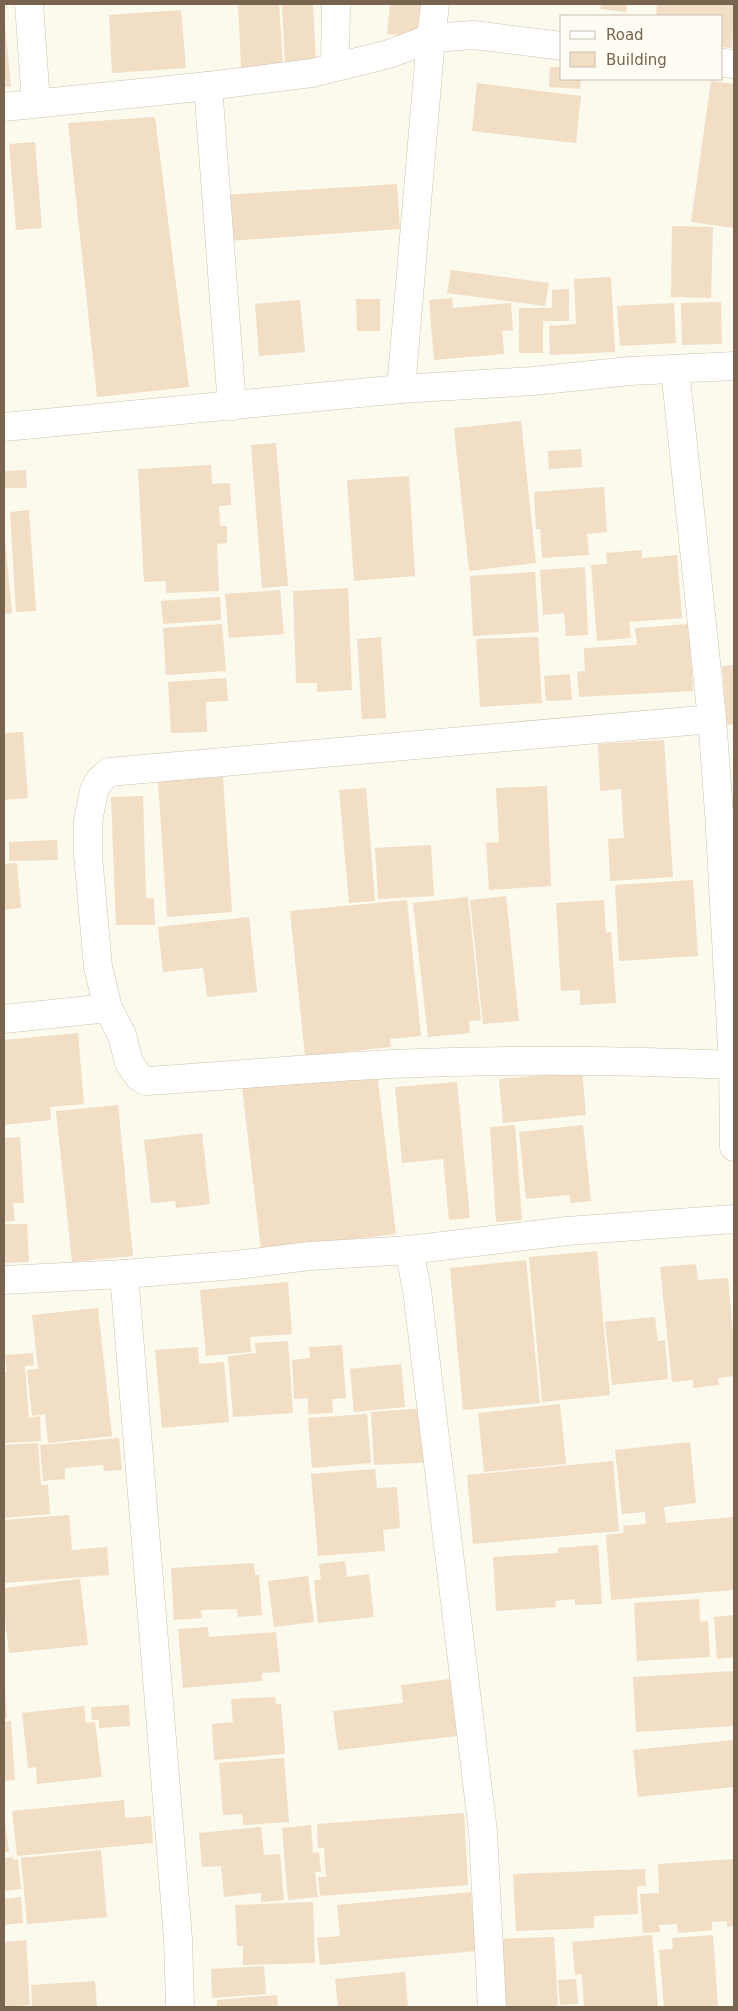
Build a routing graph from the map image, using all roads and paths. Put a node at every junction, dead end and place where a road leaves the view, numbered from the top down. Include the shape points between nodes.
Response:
1 (29, 4) edge
2 (336, 4) edge
3 (436, 4) edge
4 (431, 38) junction
5 (560, 46) edge
6 (336, 67) junction
7 (208, 86) junction
8 (36, 103) junction
9 (4, 107) edge
10 (734, 366) edge
11 (675, 369) junction
12 (400, 389) junction
13 (232, 406) junction
14 (4, 427) edge
15 (712, 719) junction
16 (108, 1008) junction
17 (4, 1019) edge
18 (733, 1065) edge
19 (734, 1130) edge
20 (734, 1219) edge
21 (409, 1250) junction
22 (124, 1274) junction
23 (4, 1280) edge
24 (180, 2007) edge
25 (492, 2007) edge

1 - 8 street
2 - 6 street
3 - 4 street
4 - 5 street via 474,35
4 - 6 street via 389,54
4 - 12 street
6 - 7 street
7 - 8 street
7 - 13 street
8 - 9 street
10 - 11 street
11 - 12 street
11 - 15 street
12 - 13 street
13 - 14 street
15 - 16 street via 109,772 94,791 88,821 98,967
15 - 18 street
16 - 17 street
16 - 18 street via 122,1035 129,1063 146,1081 473,1061
18 - 19 street
20 - 21 street via 567,1231
21 - 22 street
21 - 25 street via 417,1290 483,1832
22 - 23 street
22 - 24 street via 178,1939

